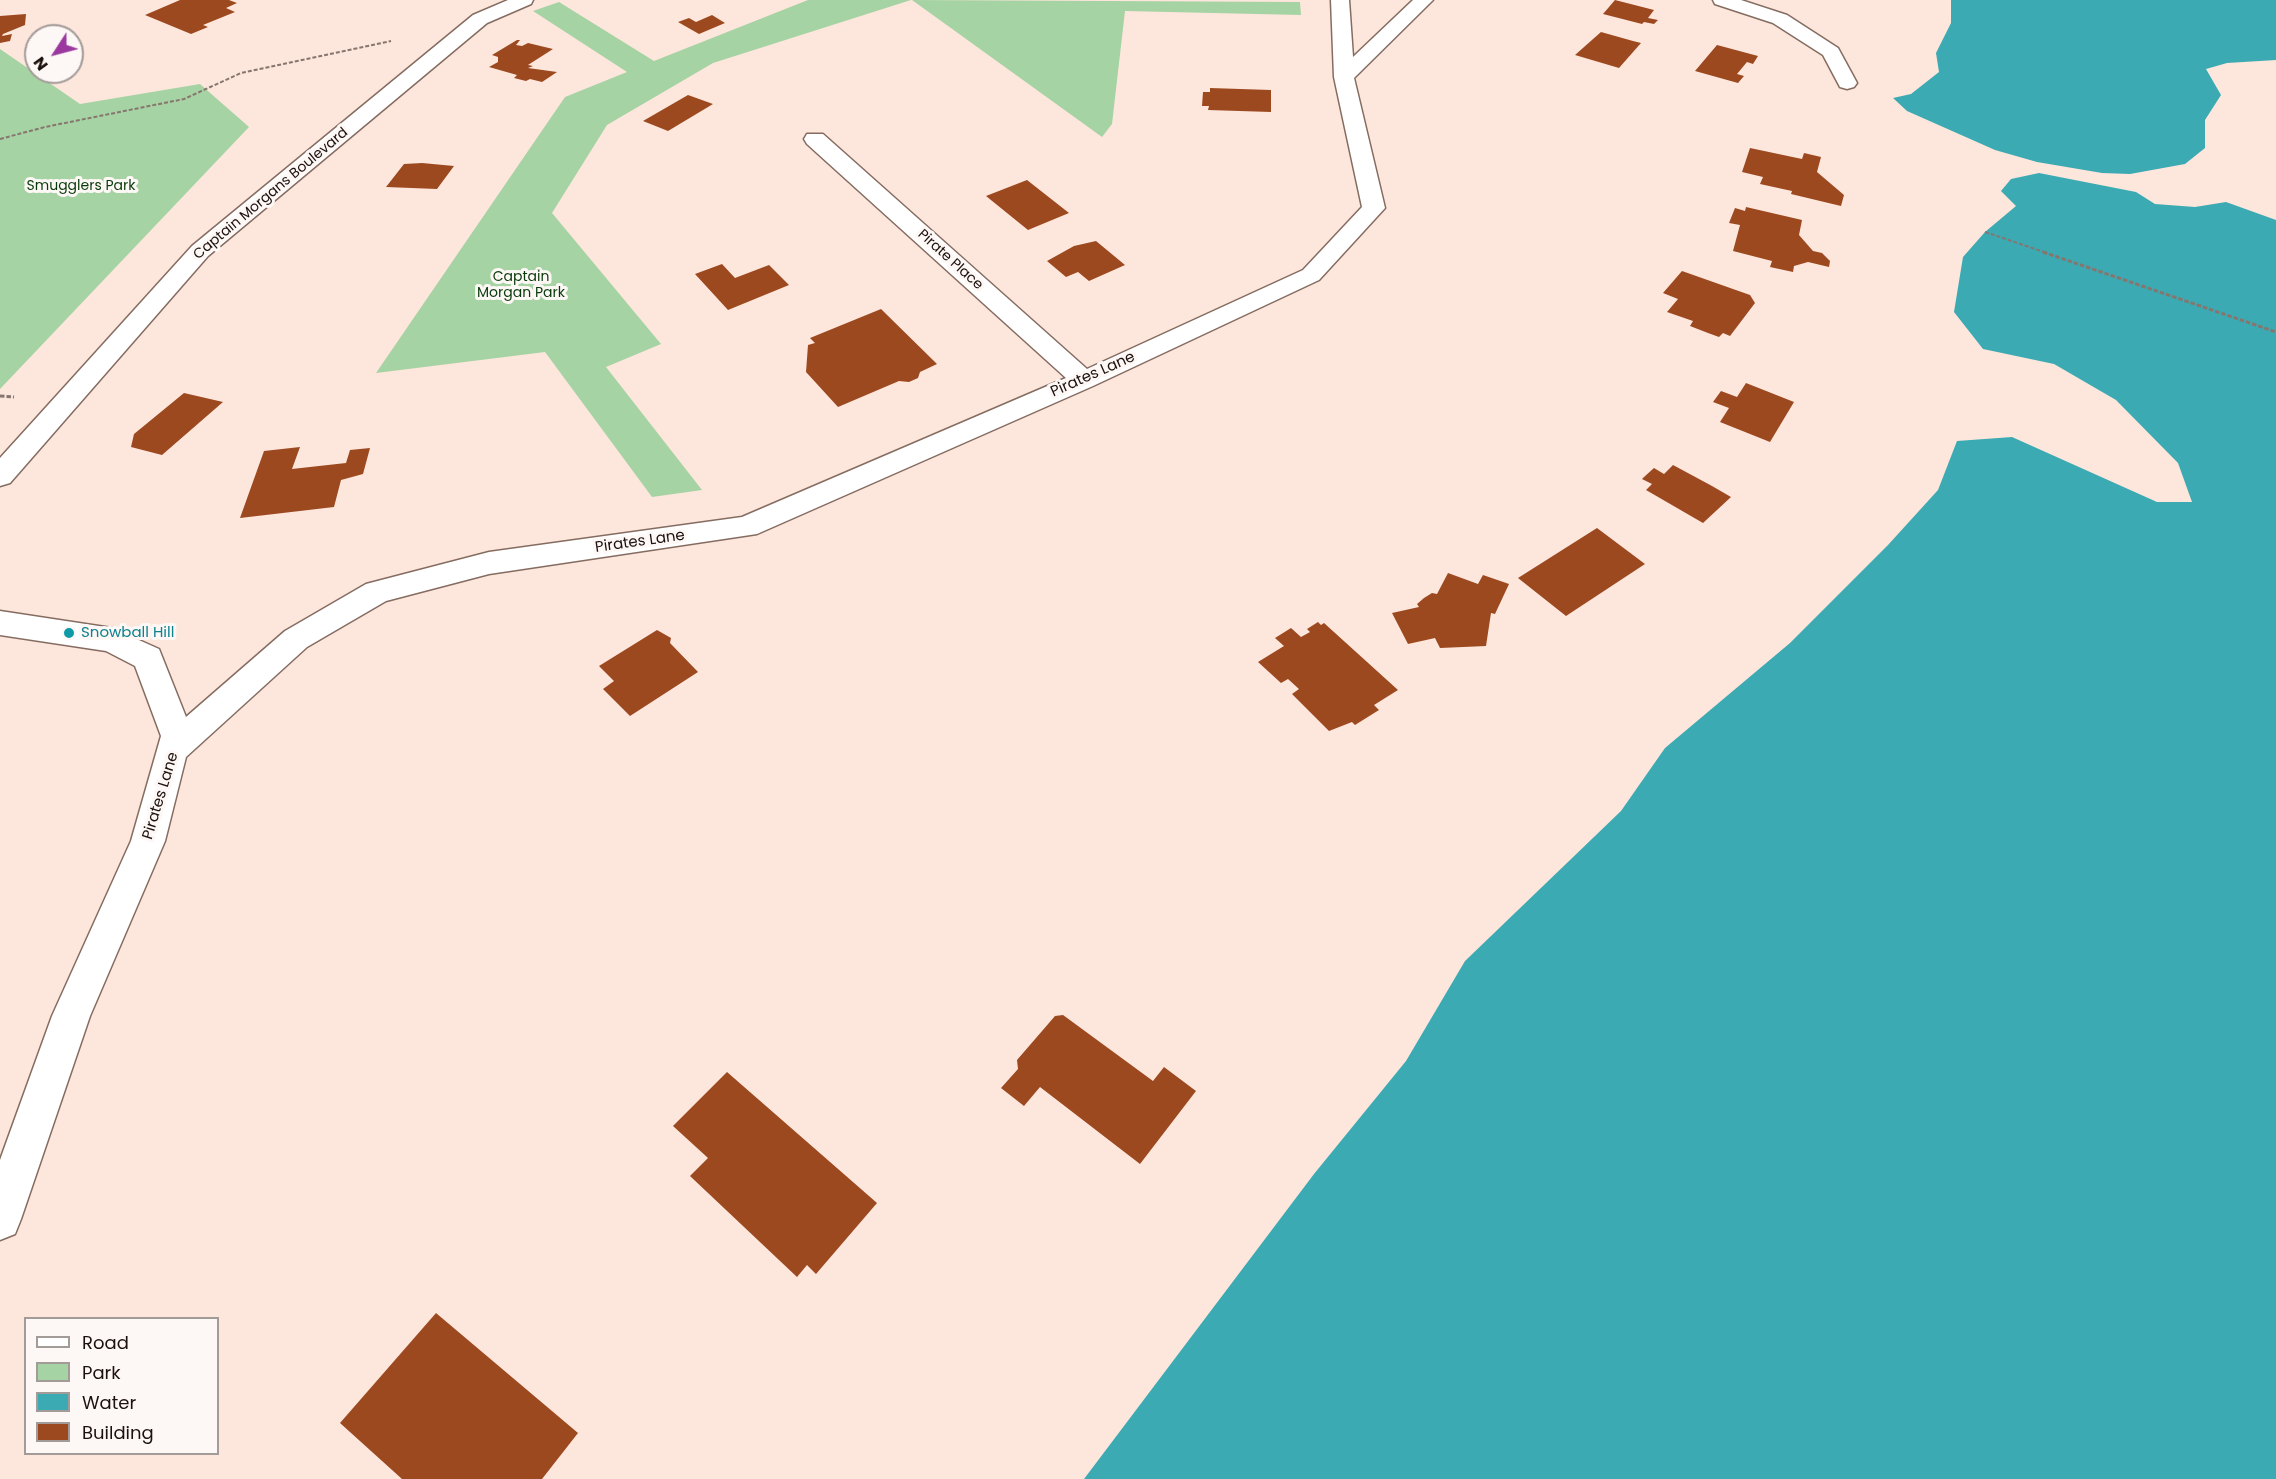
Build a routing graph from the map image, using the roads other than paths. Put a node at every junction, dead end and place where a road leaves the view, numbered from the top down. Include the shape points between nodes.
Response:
1 (524, 0) edge
2 (1340, 0) edge
3 (1424, 0) edge
4 (1722, 0) edge
5 (1344, 77) junction
6 (1847, 83) dead end
7 (815, 139) dead end
8 (1084, 380) junction
9 (0, 476) edge
10 (0, 623) edge
11 (171, 750) junction
12 (0, 1219) edge

1 - 9 street, Captain Morgans Boulevard via 480,19 200,251
2 - 5 street, Pirates Lane
3 - 5 street
4 - 6 street via 1780,19 1831,52
5 - 8 street, Pirates Lane via 1374,208 1311,275
7 - 8 street, Pirate Place
8 - 11 street, Pirates Lane via 747,527 489,563 377,592 296,639
10 - 11 street via 112,640 148,658 177,736
11 - 12 street, Pirates Lane via 148,841 71,1016

